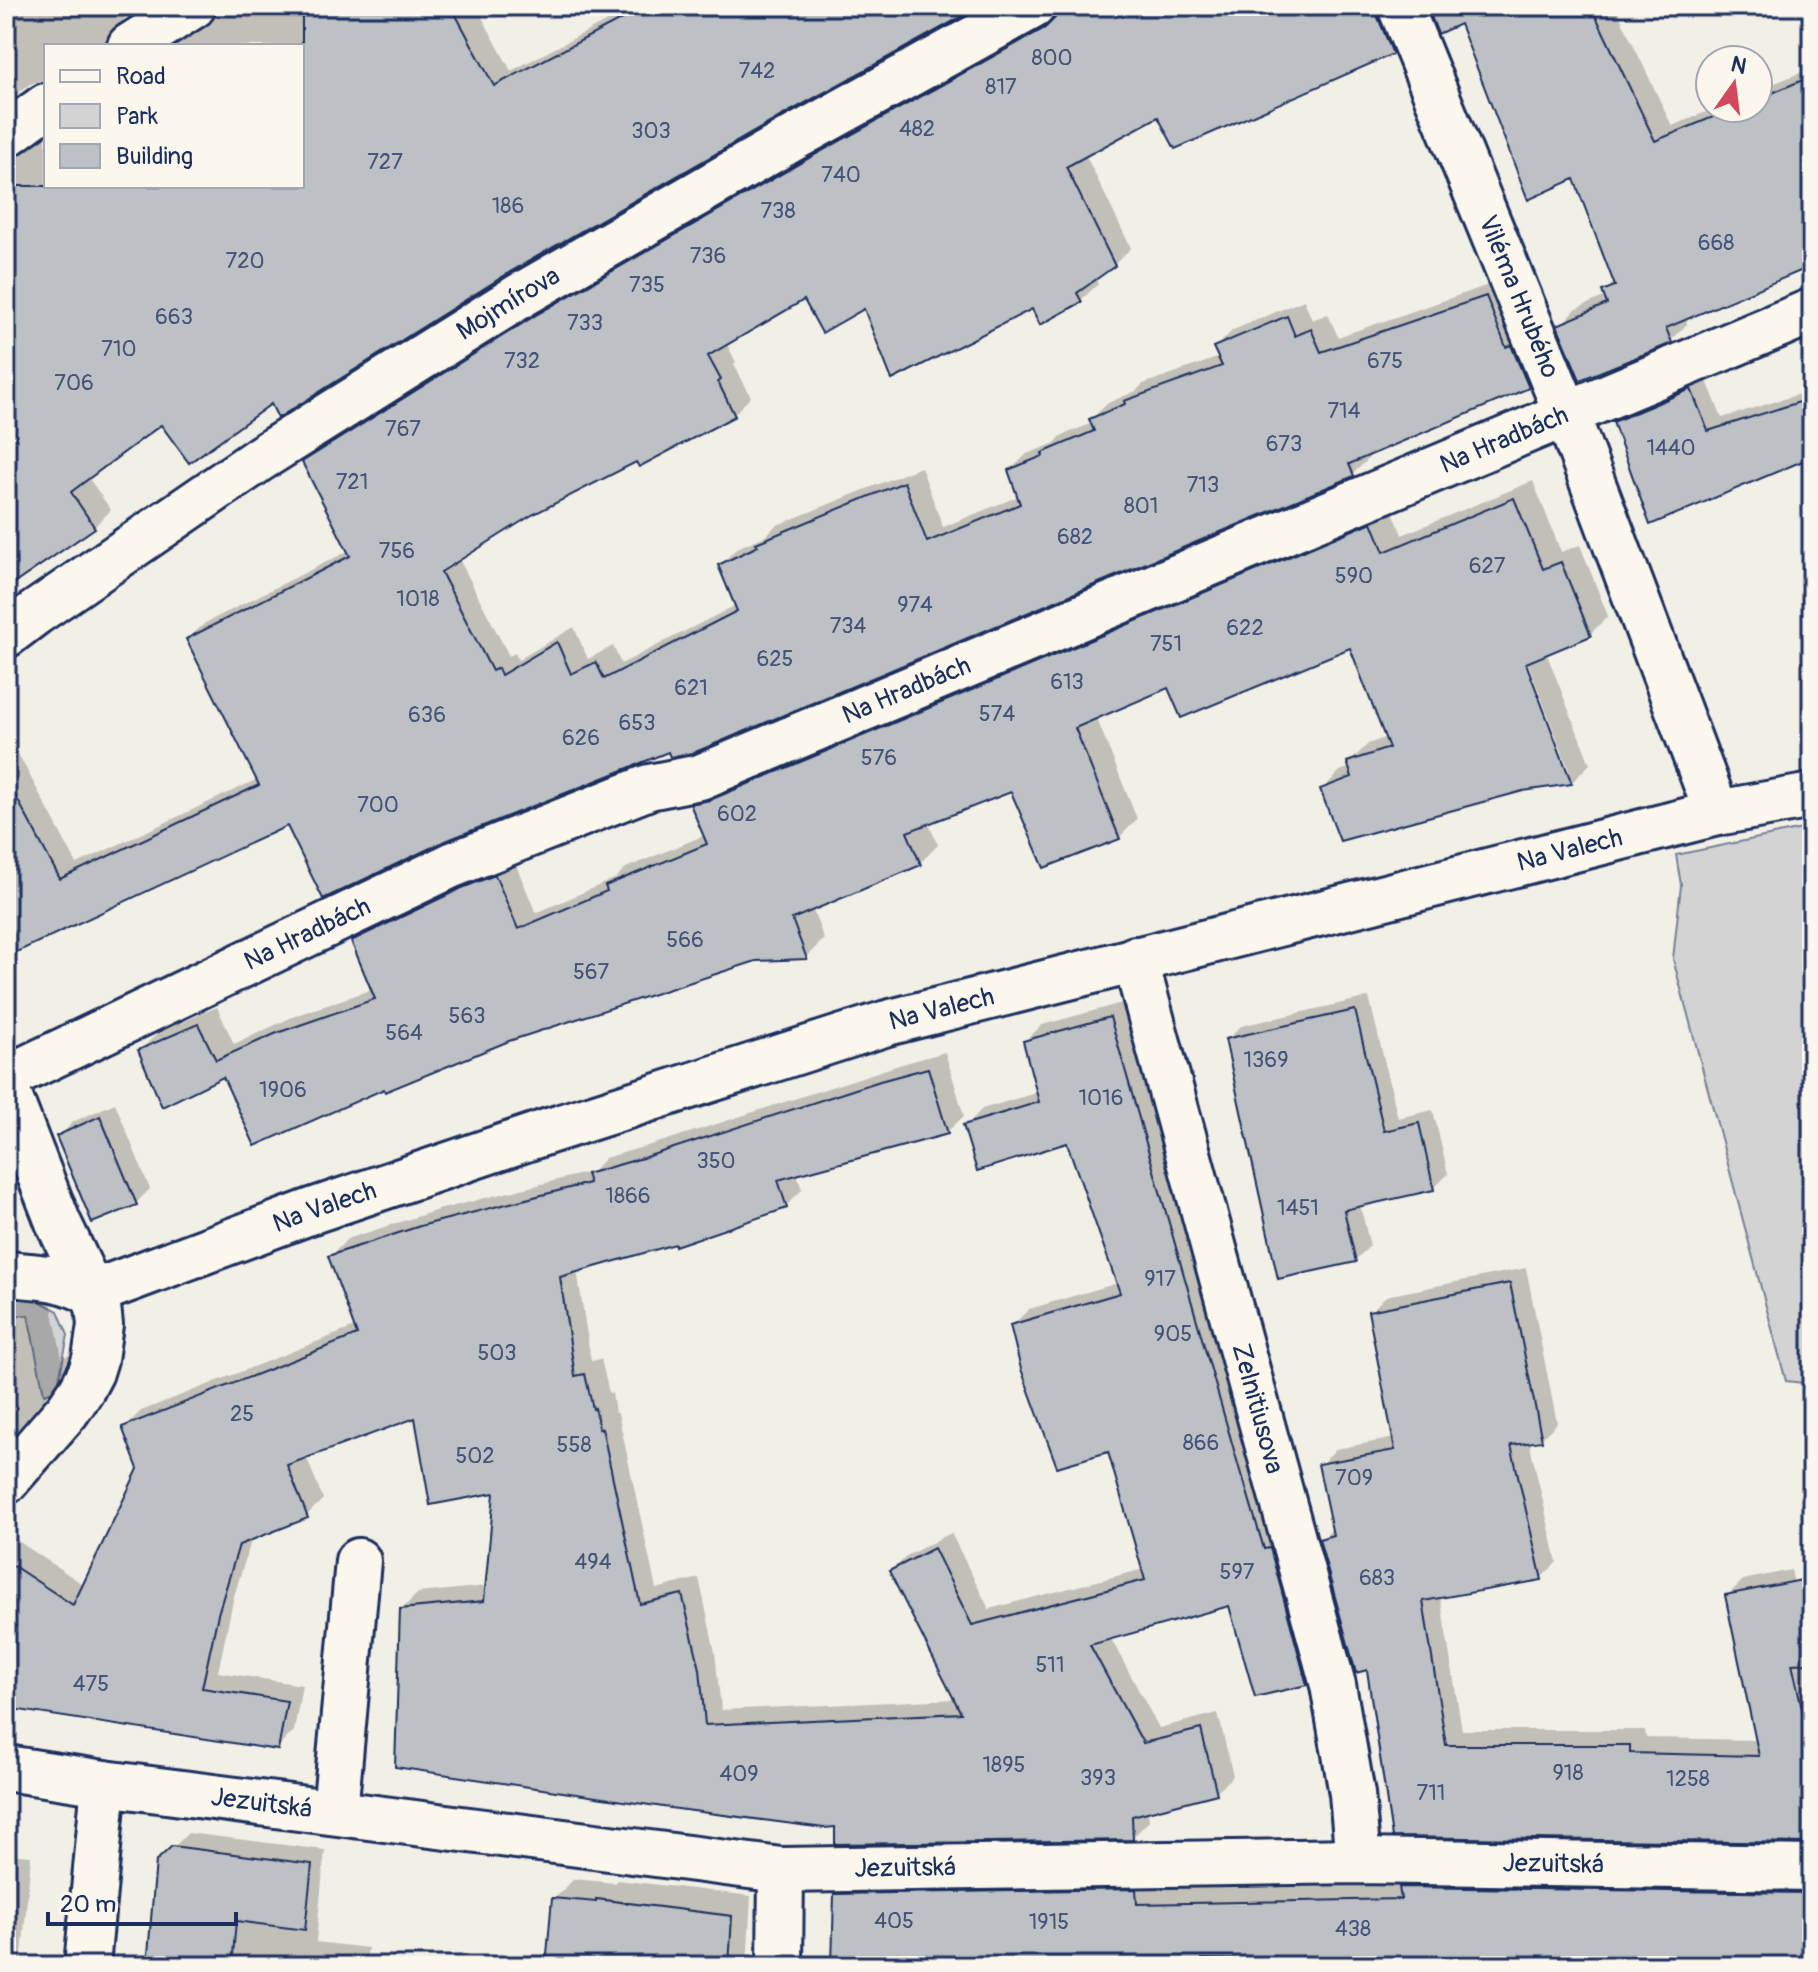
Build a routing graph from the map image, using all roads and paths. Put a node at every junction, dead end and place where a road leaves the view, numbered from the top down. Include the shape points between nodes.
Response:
1 (193, 6) edge
2 (1033, 6) edge
3 (1400, 6) edge
4 (133, 44) edge
5 (44, 107) edge
6 (6, 135) edge
7 (1812, 311) edge
8 (1567, 415) junction
9 (6, 635) edge
10 (1812, 796) edge
11 (1717, 813) junction
12 (1135, 959) junction
13 (6, 1078) edge
14 (6, 1088) edge
15 (6, 1274) edge
16 (92, 1293) junction
17 (6, 1481) edge
18 (358, 1561) dead end
19 (6, 1768) edge
20 (104, 1783) junction
21 (335, 1812) junction
22 (1358, 1861) junction
23 (1812, 1868) edge
24 (781, 1870) junction
25 (87, 1966) edge
26 (780, 1966) edge

1 - 4 street
2 - 9 street, Mojmírova via 523,294 261,458
3 - 8 street, Viléma Hrubého
5 - 6 street
7 - 8 street, Na Hradbách
8 - 11 street, Viléma Hrubého
8 - 13 street, Na Hradbách via 700,777 649,787 452,865
10 - 11 street, Na Valech
11 - 12 street, Na Valech
12 - 16 street, Na Valech via 887,1023 549,1131
12 - 22 street, Zelnitiusova via 1333,1685
14 - 16 street
15 - 16 street via 53,1277
16 - 17 street via 100,1325 91,1372 67,1411
18 - 21 street
19 - 20 street, Jezuitská
20 - 21 street, Jezuitská
20 - 25 street
21 - 24 street, Jezuitská
22 - 23 street, Jezuitská
22 - 24 street, Jezuitská
24 - 26 street

